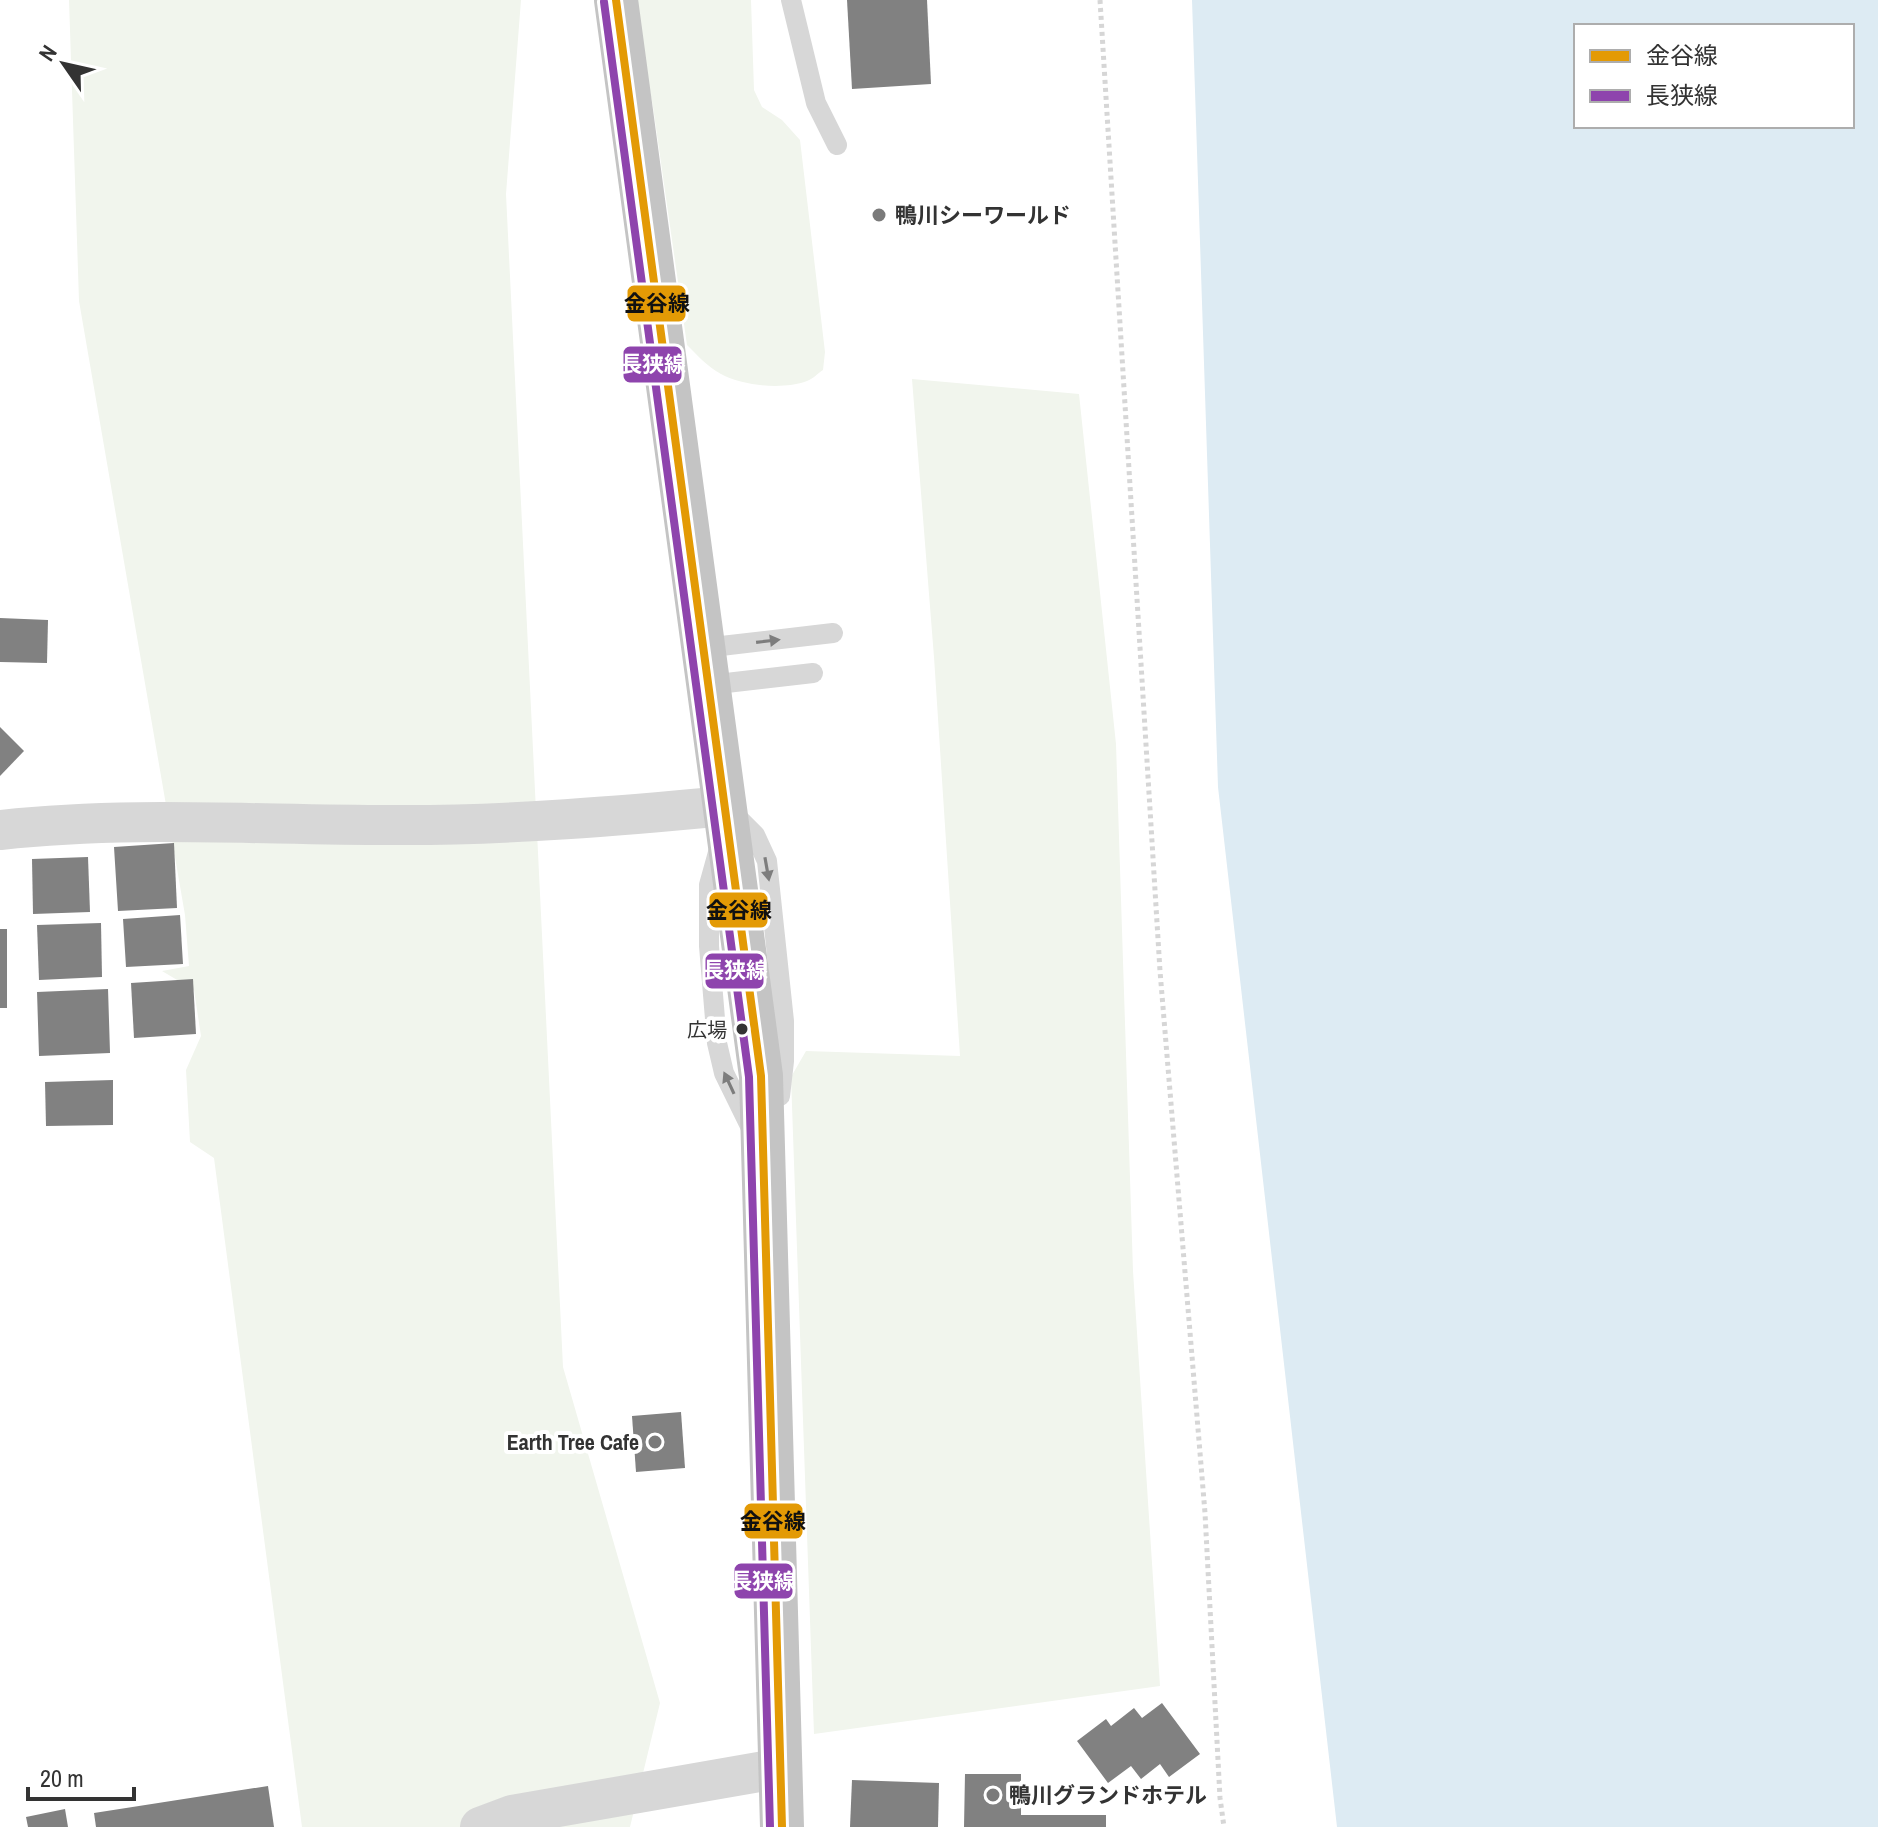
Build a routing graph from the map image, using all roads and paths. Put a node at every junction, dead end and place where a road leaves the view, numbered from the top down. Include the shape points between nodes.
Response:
1 (616, 0) edge
2 (791, 0) edge
3 (1100, 0) edge
4 (837, 145) dead end
5 (833, 633) dead end
6 (707, 667) junction
7 (813, 673) dead end
8 (725, 806) junction
9 (0, 830) edge
10 (782, 1768) junction
11 (480, 1827) edge
12 (782, 1827) edge
13 (1224, 1827) edge

1 - 6 highway
2 - 4 lane via 816,103
3 - 13 path via 1160,971 1205,1513
6 -> 5 lane
6 - 7 lane
6 - 8 highway
8 - 9 street via 565,821 405,825 157,820
8 - 10 highway via 761,1076
10 - 11 street via 512,1815
10 - 12 highway

